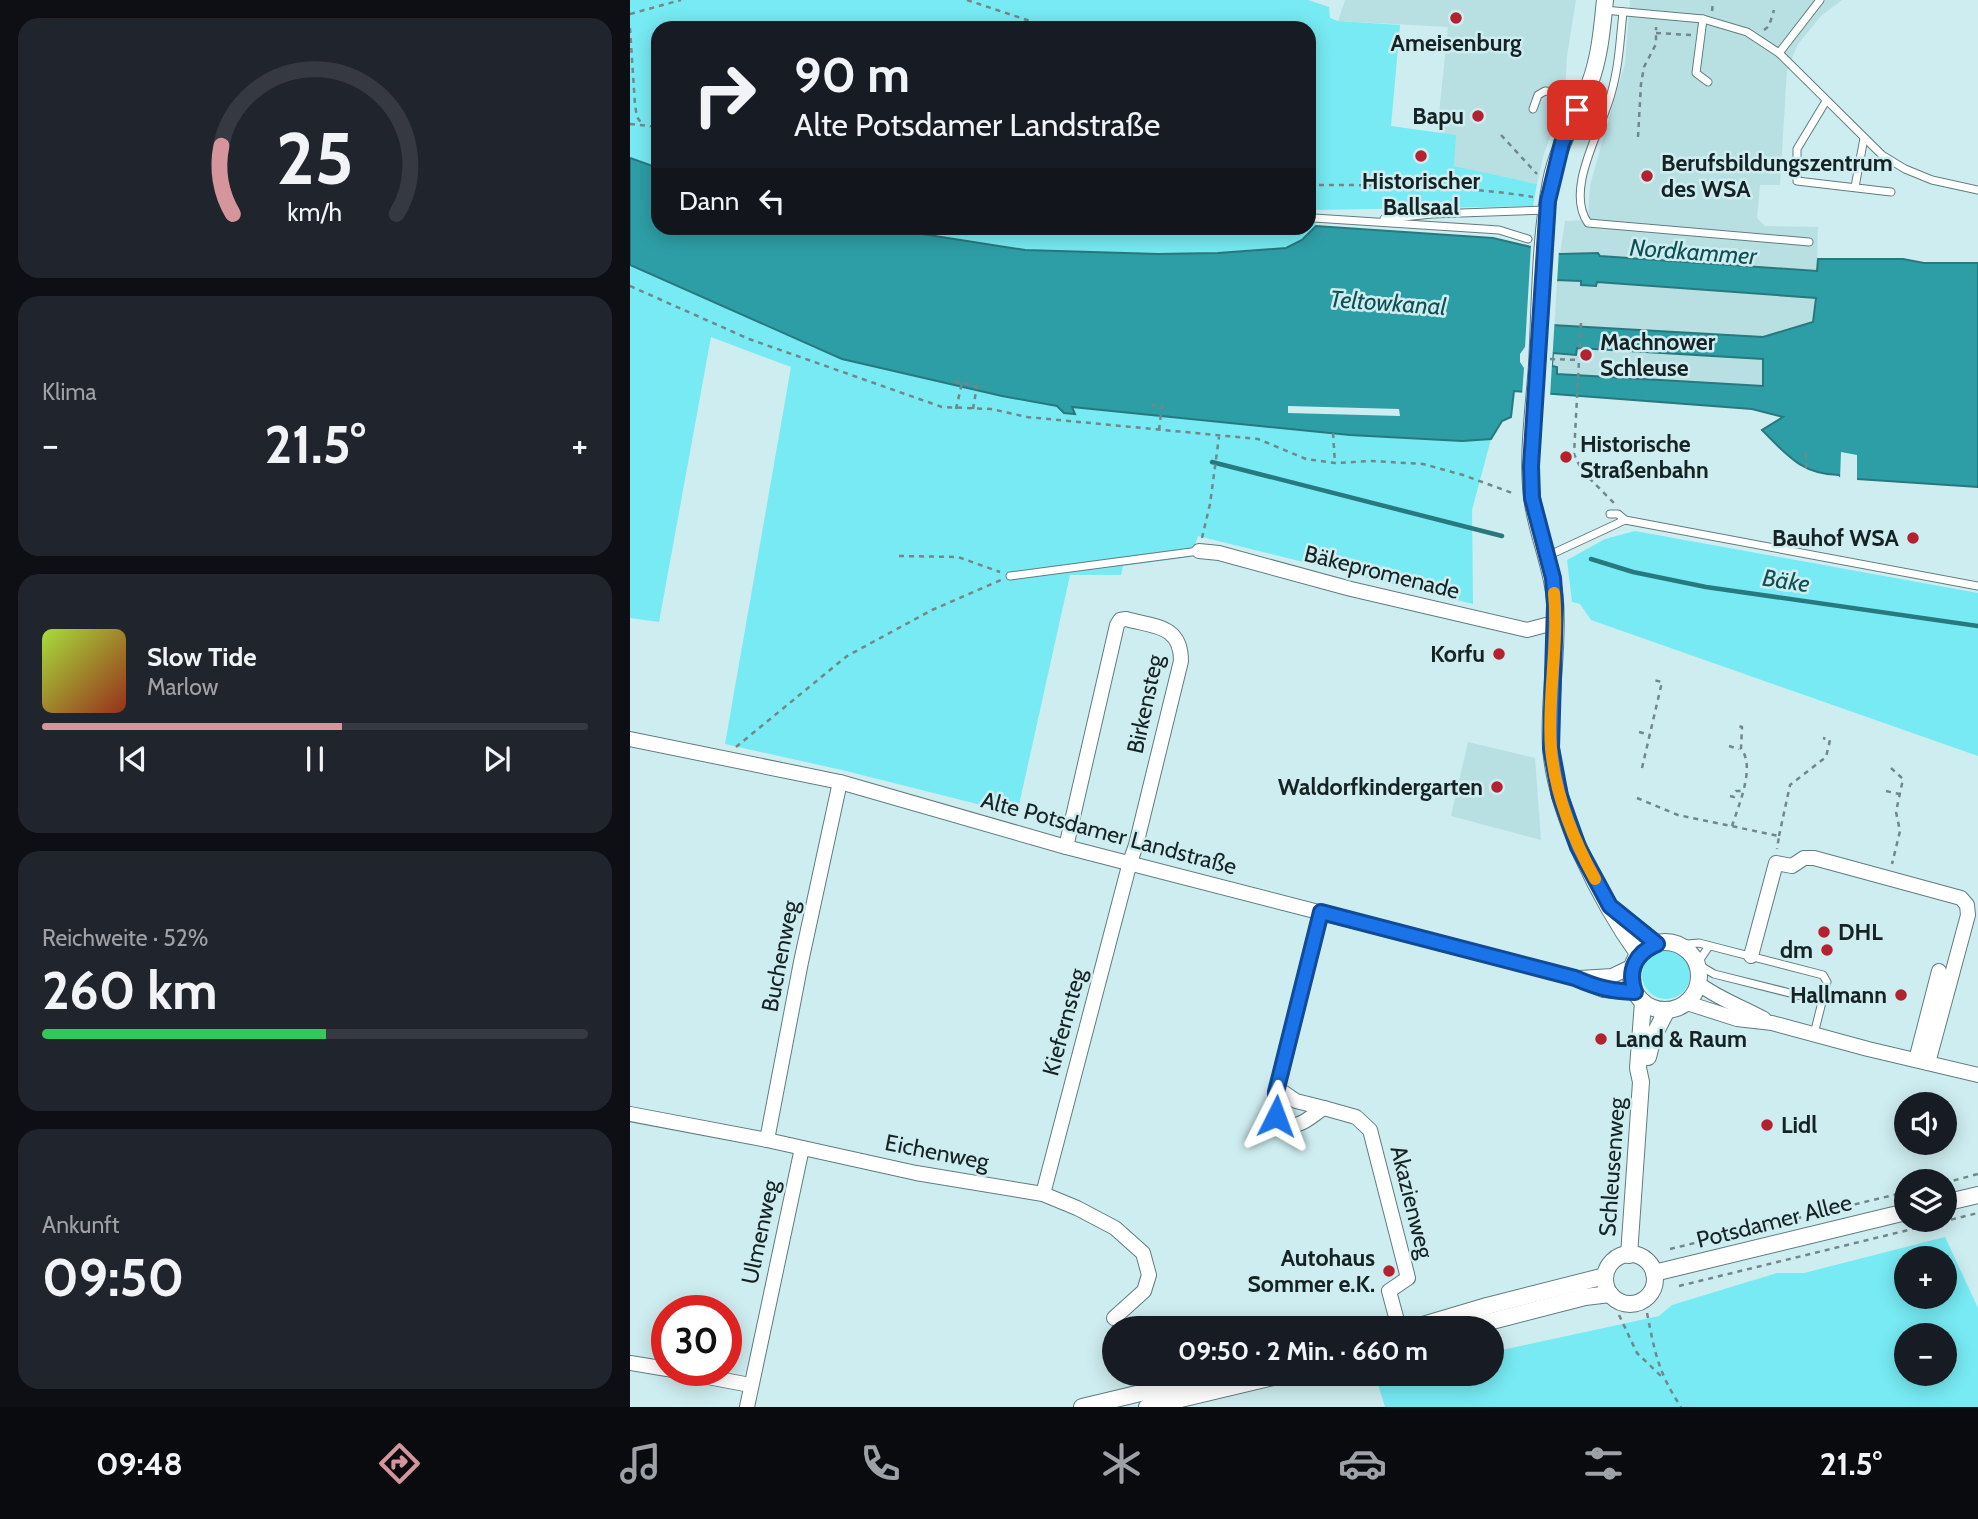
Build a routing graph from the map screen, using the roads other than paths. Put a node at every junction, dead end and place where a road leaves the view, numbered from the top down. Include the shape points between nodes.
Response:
1 (1818, 1) edge
2 (1604, 5) edge
3 (1623, 12) junction
4 (1703, 19) junction
5 (1779, 53) junction
6 (1708, 82) dead end
7 (1584, 95) junction
8 (1826, 101) junction
9 (1533, 109) dead end
10 (1864, 138) junction
11 (1855, 187) junction
12 (1978, 190) edge
13 (1891, 192) dead end
14 (1544, 204) junction
15 (1316, 218) edge
16 (1366, 221) junction
17 (1528, 239) dead end
18 (1809, 242) dead end
19 (1610, 514) dead end
20 (1625, 520) junction
21 (1199, 551) joint
22 (1546, 554) junction
23 (1010, 576) road end
24 (1978, 586) edge
25 (1555, 626) junction
26 (630, 739) edge
27 (840, 782) junction
28 (1066, 847) junction
29 (1130, 862) junction
30 (1610, 906) junction
31 (1321, 912) junction
32 (1657, 944) junction
33 (1676, 944) junction
34 (1709, 946) junction
35 (1751, 956) junction
36 (1636, 961) junction
37 (1697, 964) junction
38 (1939, 971) dead end
39 (1714, 974) junction
40 (1575, 978) junction
41 (1699, 984) junction
42 (1639, 997) junction
43 (1822, 1001) junction
44 (1687, 1003) junction
45 (1667, 1010) junction
46 (1772, 1023) junction
47 (1814, 1035) junction
48 (1922, 1062) junction
49 (1978, 1075) edge
50 (1641, 1083) junction
51 (1276, 1088) junction
52 (1324, 1108) junction
53 (630, 1114) edge
54 (767, 1140) junction
55 (802, 1148) junction
56 (1043, 1194) junction
57 (1978, 1195) edge
58 (1957, 1200) edge
59 (1894, 1215) edge
60 (1629, 1255) junction
61 (1654, 1273) junction
62 (1605, 1276) junction
63 (1610, 1294) junction
64 (1116, 1316) edge
65 (1396, 1316) edge
66 (1453, 1316) edge
67 (1504, 1318) edge
68 (630, 1363) edge
69 (651, 1367) edge
70 (742, 1384) edge
71 (750, 1385) junction
72 (1170, 1386) edge
73 (1235, 1386) edge
74 (747, 1407) edge
75 (1082, 1407) edge
76 (1147, 1407) edge

1 - 5 lane
2 - 3 lane
2 - 7 street via 1597,58
3 - 4 lane
3 - 18 lane via 1612,91 1582,177 1581,213 1588,223
4 - 5 lane via 1747,32
4 - 6 lane via 1696,73
5 - 8 lane
7 - 9 lane via 1545,91 1538,95
7 - 14 street via 1562,143
8 - 10 lane
8 - 11 lane via 1797,149 1797,181
10 - 11 lane
10 - 12 lane via 1905,169
11 - 13 lane
14 - 16 lane
14 - 22 street via 1532,498
15 - 16 lane
16 - 17 lane via 1499,230
19 - 20 lane
20 - 22 lane
20 - 24 lane
21 - 23 lane
21 - 25 street, Bäkepromenade via 1527,630
22 - 25 street via 1553,578
25 - 30 street via 1551,748 1556,780 1578,847
26 - 27 street, Alte Potsdamer Landstraße
27 - 28 street, Alte Potsdamer Landstraße
27 - 54 street, Buchenweg
28 - 29 street, Alte Potsdamer Landstraße
28 - 29 street, Birkensteg via 1116,625 1126,619 1169,630 1181,652
29 - 31 street, Alte Potsdamer Landstraße
29 - 56 street, Kiefernsteg
30 - 32 street
30 - 36 street
31 - 40 street, Alte Potsdamer Landstraße
31 - 51 street
32 - 33 street
32 - 36 street
33 - 34 lane
33 - 37 street
34 - 35 lane
34 - 37 lane
35 - 43 lane via 1823,975 1827,982
35 - 48 street via 1776,863 1792,866 1814,858 1961,898 1967,905 1966,923
36 - 40 street, Alte Potsdamer Landstraße via 1612,976
36 - 42 street via 1632,975
37 - 39 lane
37 - 41 street
38 - 48 street
39 - 41 lane
39 - 43 lane
40 - 42 street, Alte Potsdamer Landstraße via 1602,990
41 - 44 street
41 - 46 street via 1715,997
42 - 45 street
42 - 50 street, Schleusenweg
43 - 47 lane
44 - 45 street
44 - 46 street via 1737,1019
45 - 50 street, Schleusenweg via 1653,1037
46 - 47 street
47 - 48 street
48 - 49 street
50 - 60 street, Schleusenweg
51 - 52 street, Akazienweg via 1296,1101
51 - 52 street via 1276,1116 1282,1123 1293,1126
52 - 65 street, Akazienweg via 1356,1117 1370,1130 1408,1278 1389,1291
53 - 54 street, Eichenweg
54 - 55 street, Eichenweg
55 - 56 street, Eichenweg
55 - 71 street, Ulmenweg
56 - 64 street, Eichenweg via 1115,1228 1143,1253 1149,1275 1144,1291
57 - 58 street
59 - 61 street, Potsdamer Allee
60 - 61 street via 1645,1259
60 - 62 street via 1611,1263
61 - 63 street via 1652,1290 1640,1302 1623,1303
62 - 63 street
62 - 66 street
63 - 67 street
68 - 69 street
70 - 71 street
71 - 74 street, Ulmenweg
72 - 75 street
73 - 76 street

